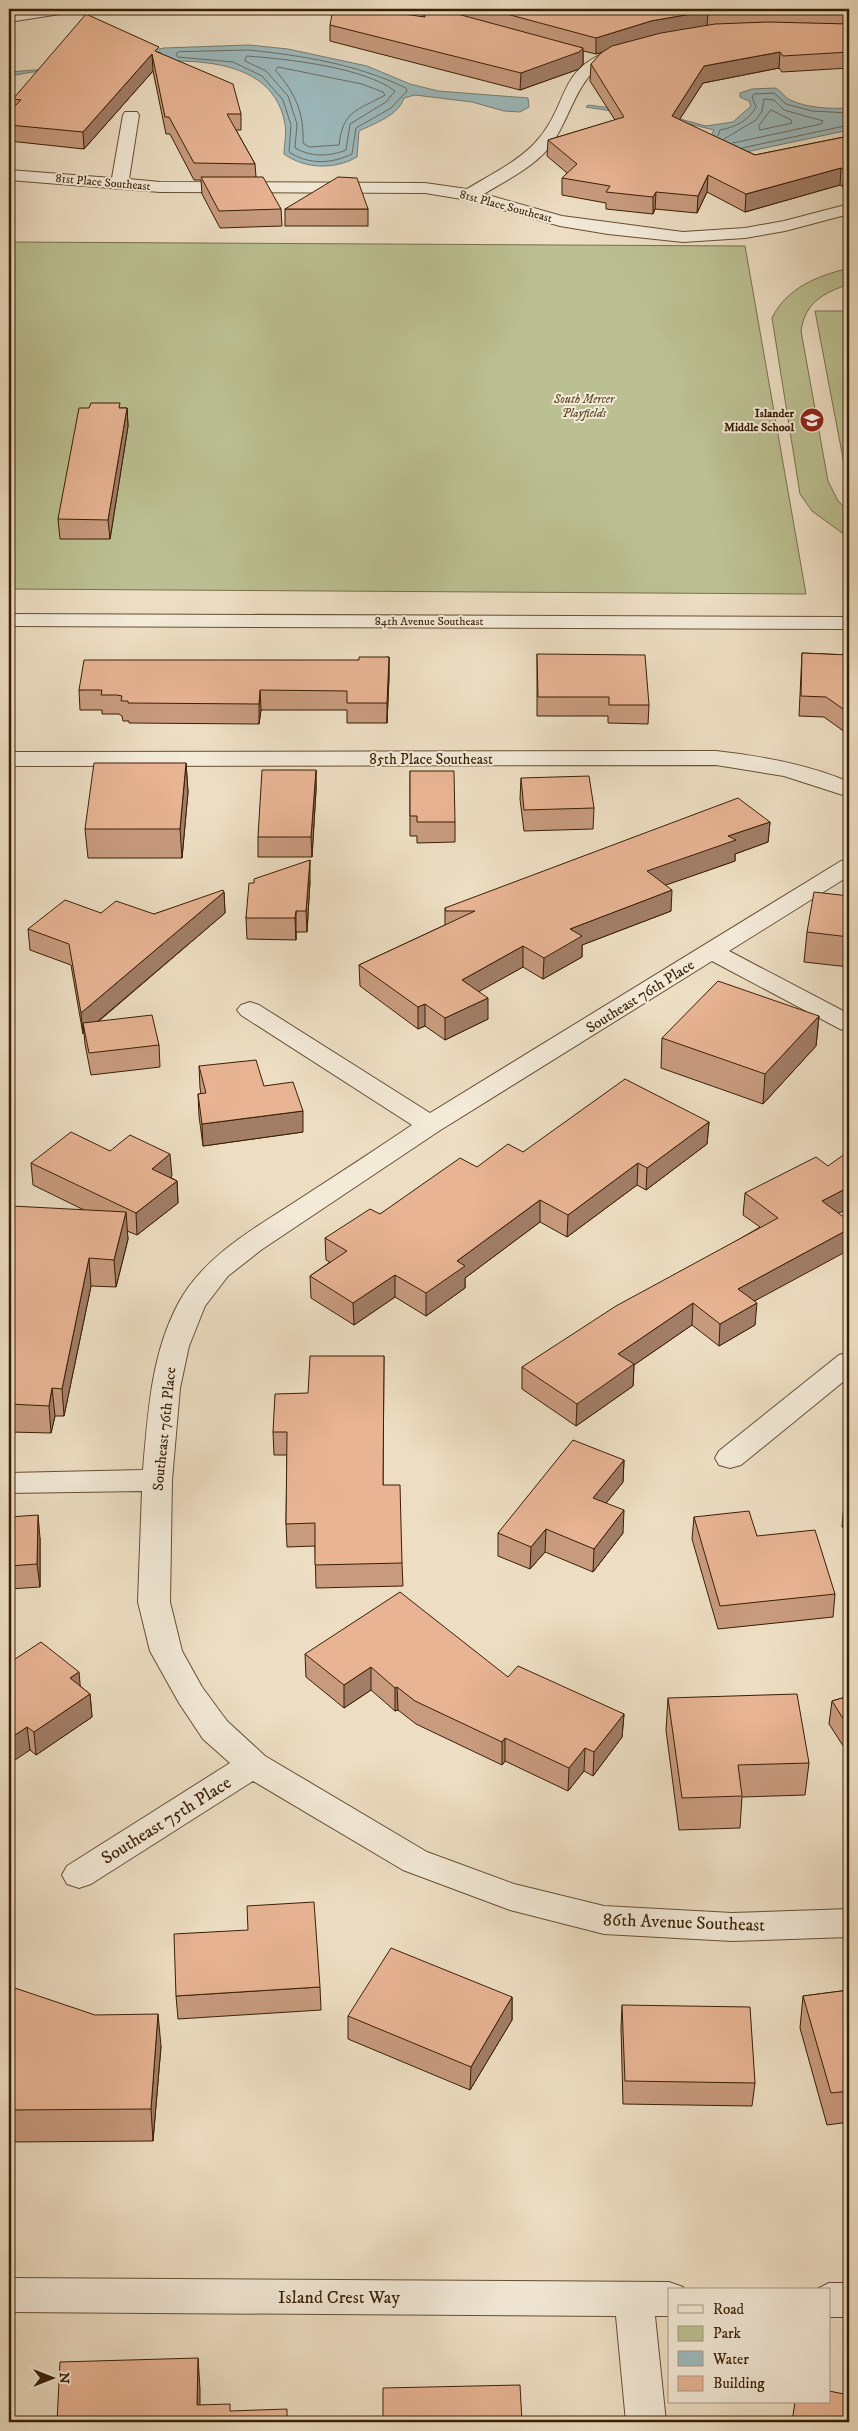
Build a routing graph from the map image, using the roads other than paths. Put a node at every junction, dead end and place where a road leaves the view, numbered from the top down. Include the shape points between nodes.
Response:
1 (60, 9) edge
2 (396, 9) edge
3 (9, 17) edge
4 (479, 28) edge
5 (641, 46) edge
6 (580, 56) edge
7 (597, 61) junction
8 (131, 114) dead end
9 (9, 175) edge
10 (120, 184) junction
11 (470, 195) junction
12 (849, 208) edge
13 (9, 620) edge
14 (849, 623) edge
15 (9, 759) edge
16 (849, 790) edge
17 (849, 866) edge
18 (712, 951) junction
19 (250, 1010) dead end
20 (849, 1024) edge
21 (430, 1125) junction
22 (849, 1362) edge
23 (730, 1458) dead end
24 (157, 1480) junction
25 (9, 1483) edge
26 (253, 1765) junction
27 (79, 1875) dead end
28 (849, 1923) edge
29 (9, 2295) edge
30 (652, 2299) edge
31 (830, 2300) edge
32 (849, 2300) edge
33 (646, 2422) edge

1 - 3 street
2 - 4 street
5 - 7 street
6 - 7 street
7 - 11 street via 579,81 540,148
8 - 10 street
9 - 10 street, 81st Place Southeast
10 - 11 street, 81st Place Southeast via 213,188 394,186
11 - 12 street, 81st Place Southeast via 560,221 683,237 745,233 785,226
13 - 14 street, 84th Avenue Southeast
15 - 16 street, 85th Place Southeast via 716,758 792,769 821,777
17 - 18 street, Southeast 76th Place
18 - 20 street
18 - 21 street, Southeast 76th Place
19 - 21 street
21 - 24 street, Southeast 76th Place via 251,1244 218,1270 192,1304 175,1346 165,1388
22 - 23 street
24 - 25 street
24 - 26 street, Southeast 76th Place via 154,1602 166,1651 190,1695 215,1730
26 - 27 street, Southeast 75th Place
26 - 28 street, 86th Avenue Southeast via 415,1862 519,1899 604,1920 732,1927
29 - 30 street, Island Crest Way
30 - 33 street
31 - 32 street

